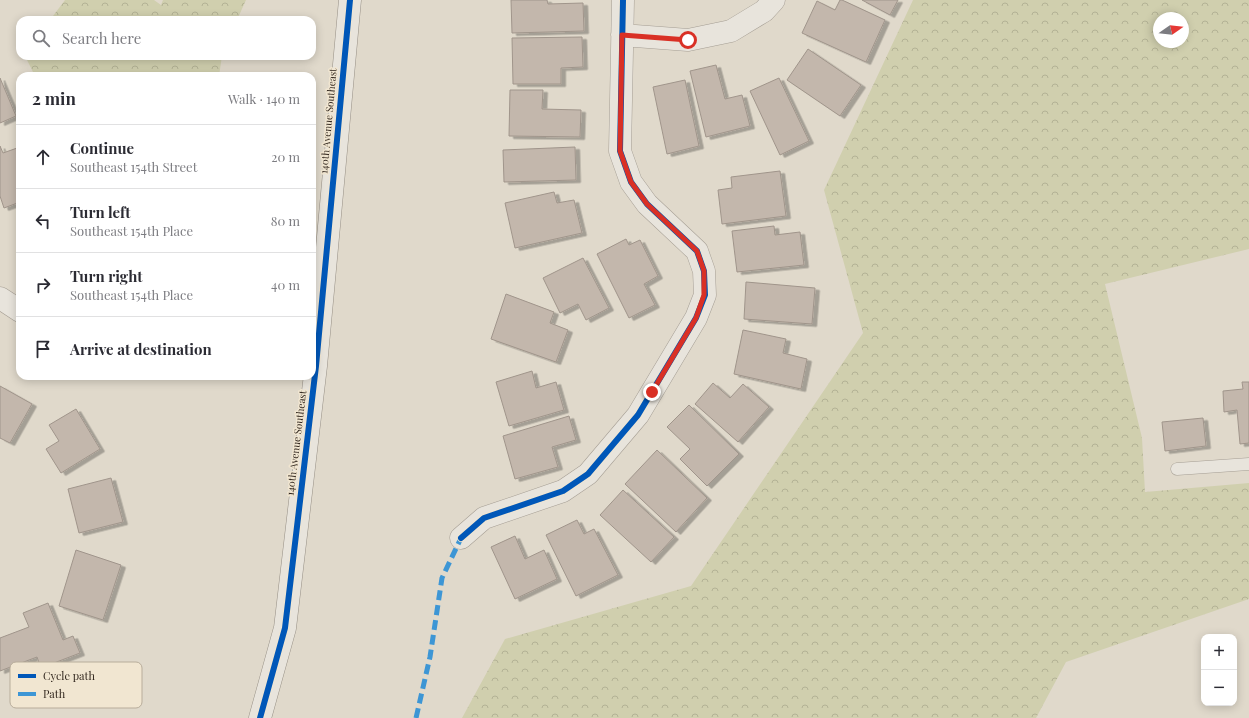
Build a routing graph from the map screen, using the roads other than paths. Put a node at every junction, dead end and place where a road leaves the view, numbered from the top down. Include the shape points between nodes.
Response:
1 (350, 0) edge
2 (623, 0) edge
3 (774, 0) edge
4 (622, 35) junction
5 (0, 298) edge
6 (16, 309) edge
7 (316, 346) edge
8 (312, 380) edge
9 (1249, 464) edge
10 (1177, 469) dead end
11 (461, 538) dead end
12 (260, 718) edge

1 - 7 street, 140th Avenue Southeast
2 - 4 street
3 - 4 street via 764,11 731,31 688,40
4 - 11 street via 620,151 631,182 647,204 697,251 704,271 704,295 696,318 638,415 588,474 563,491 484,518
5 - 6 street
8 - 12 street, 140th Avenue Southeast via 285,628
9 - 10 lane

